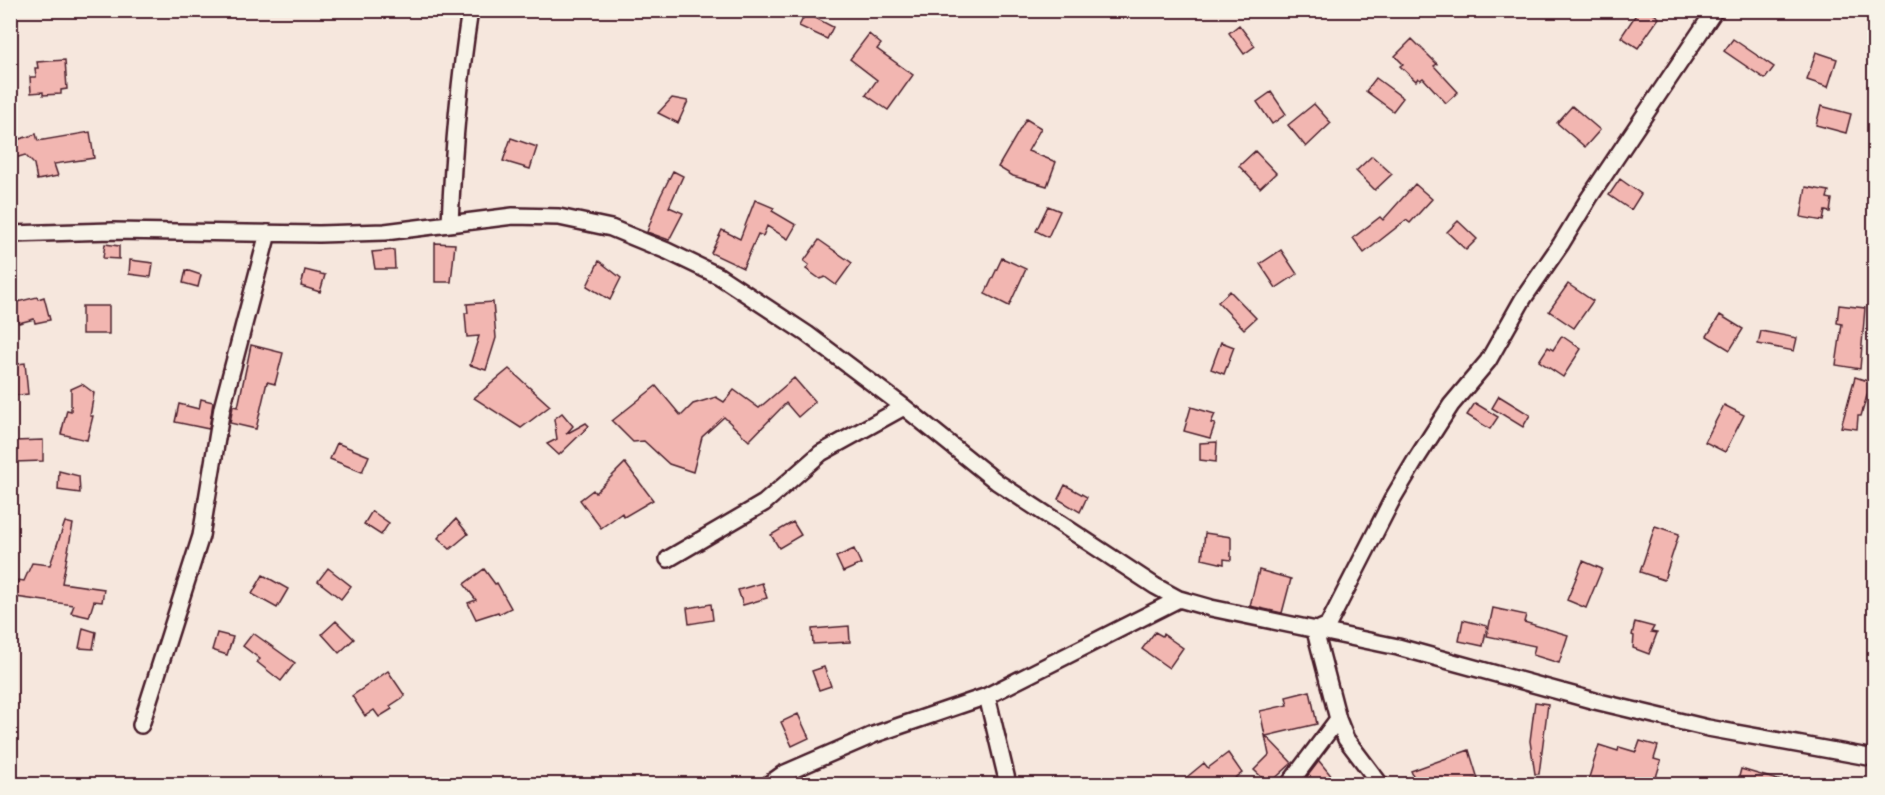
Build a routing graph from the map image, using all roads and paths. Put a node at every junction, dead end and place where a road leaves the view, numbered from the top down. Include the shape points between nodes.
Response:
1 (470, 10) edge
2 (1715, 10) edge
3 (450, 224) junction
4 (268, 233) junction
5 (10, 234) edge
6 (904, 407) junction
7 (668, 559) dead end
8 (1179, 599) junction
9 (1315, 631) junction
10 (987, 696) junction
11 (1338, 719) junction
12 (141, 725) dead end
13 (1875, 758) edge
14 (769, 784) edge
15 (1008, 784) edge
16 (1290, 784) edge
17 (1380, 784) edge

1 - 3 street
2 - 9 street via 1523,299 1488,361 1451,405 1393,498 1328,625
3 - 4 street via 385,232
3 - 6 street via 513,216 559,217 610,228 719,276 788,321
4 - 5 street
4 - 12 street via 222,408 201,536
6 - 7 street via 821,453 764,503
6 - 8 street via 997,482
8 - 9 street
8 - 10 street
9 - 11 street
9 - 13 street via 1398,647 1708,728
10 - 14 street via 873,735 783,774
10 - 15 street
11 - 16 street
11 - 17 street via 1346,739

